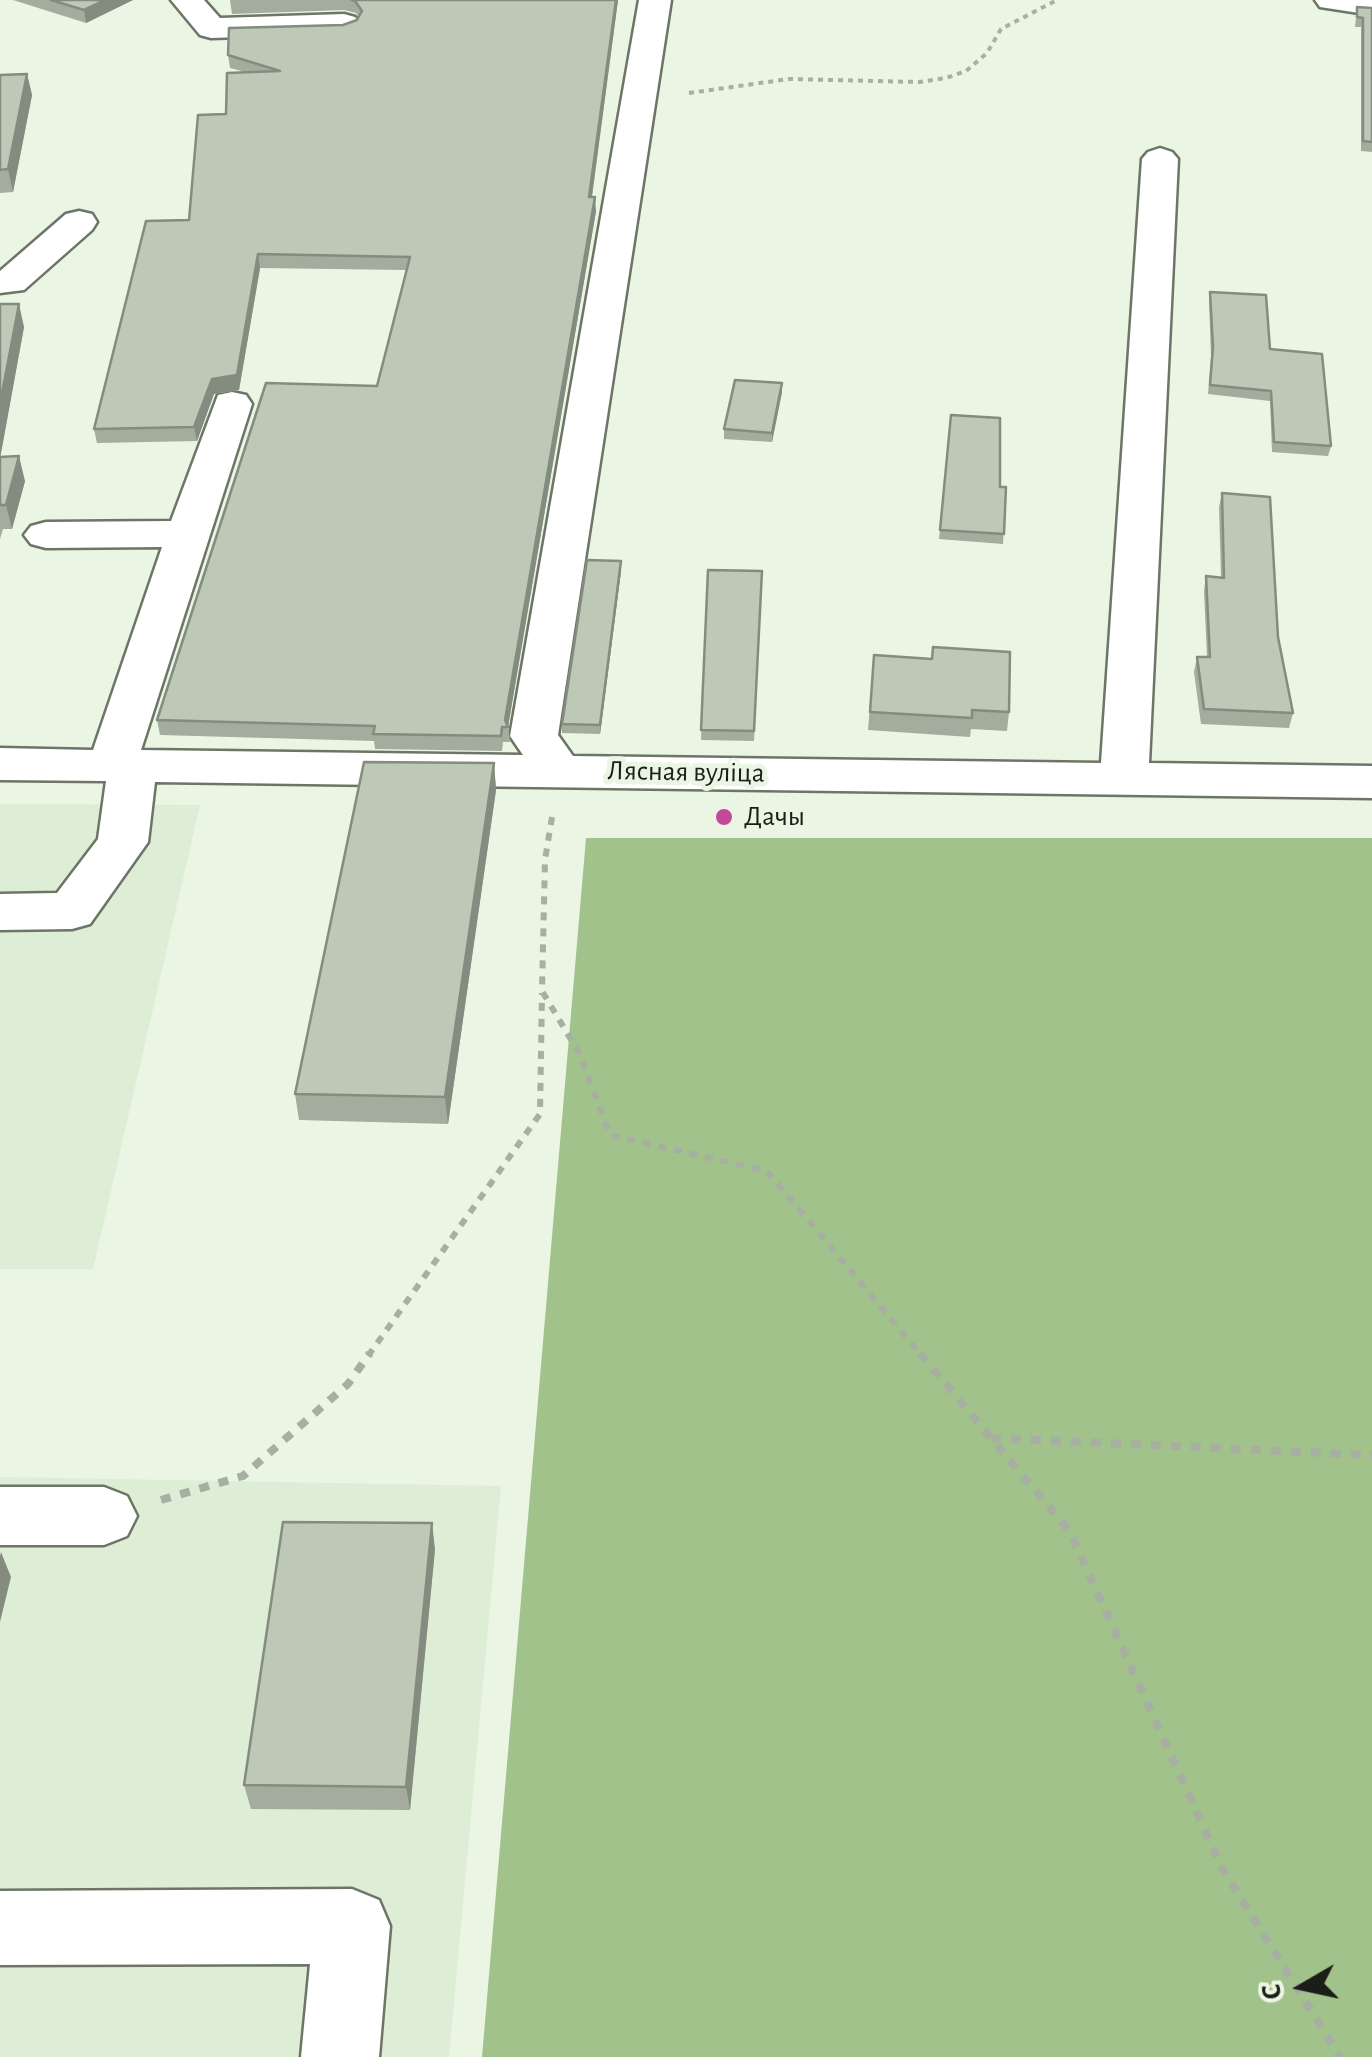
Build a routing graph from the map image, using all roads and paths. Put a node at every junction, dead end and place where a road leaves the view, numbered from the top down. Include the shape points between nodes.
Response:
1 (188, 0) edge
2 (655, 0) edge
3 (1057, 0) edge
4 (1331, 0) edge
5 (1372, 6) edge
6 (344, 24) edge
7 (637, 106) junction
8 (1160, 159) dead end
9 (80, 222) dead end
10 (0, 282) edge
11 (232, 404) dead end
12 (189, 534) junction
13 (46, 535) dead end
14 (0, 764) edge
15 (122, 764) junction
16 (558, 770) junction
17 (1124, 781) junction
18 (1372, 782) edge
19 (0, 912) edge
20 (542, 992) junction
21 (991, 1438) junction
22 (1372, 1455) edge
23 (0, 1516) edge
24 (104, 1516) joint
25 (0, 1928) edge
26 (340, 2057) edge
27 (1340, 2057) edge

1 - 6 street via 211,28
2 - 7 street
3 - 7 path via 1001,29 987,53 946,78 789,79
4 - 5 street
7 - 16 street via 534,736
8 - 17 street
9 - 10 street via 11,282
11 - 12 street
12 - 13 street
12 - 15 street
14 - 15 street, Лясная вуліца
15 - 16 street, Лясная вуліца
15 - 19 street via 123,842 72,911
16 - 17 street, Лясная вуліца
16 - 20 path via 545,860
17 - 18 street, Лясная вуліца
20 - 21 path via 578,1054 610,1135 767,1171
20 - 24 path via 540,1114 348,1384 244,1476
21 - 22 path
21 - 27 path via 1070,1532 1222,1868
23 - 24 street
25 - 26 street via 352,1926

